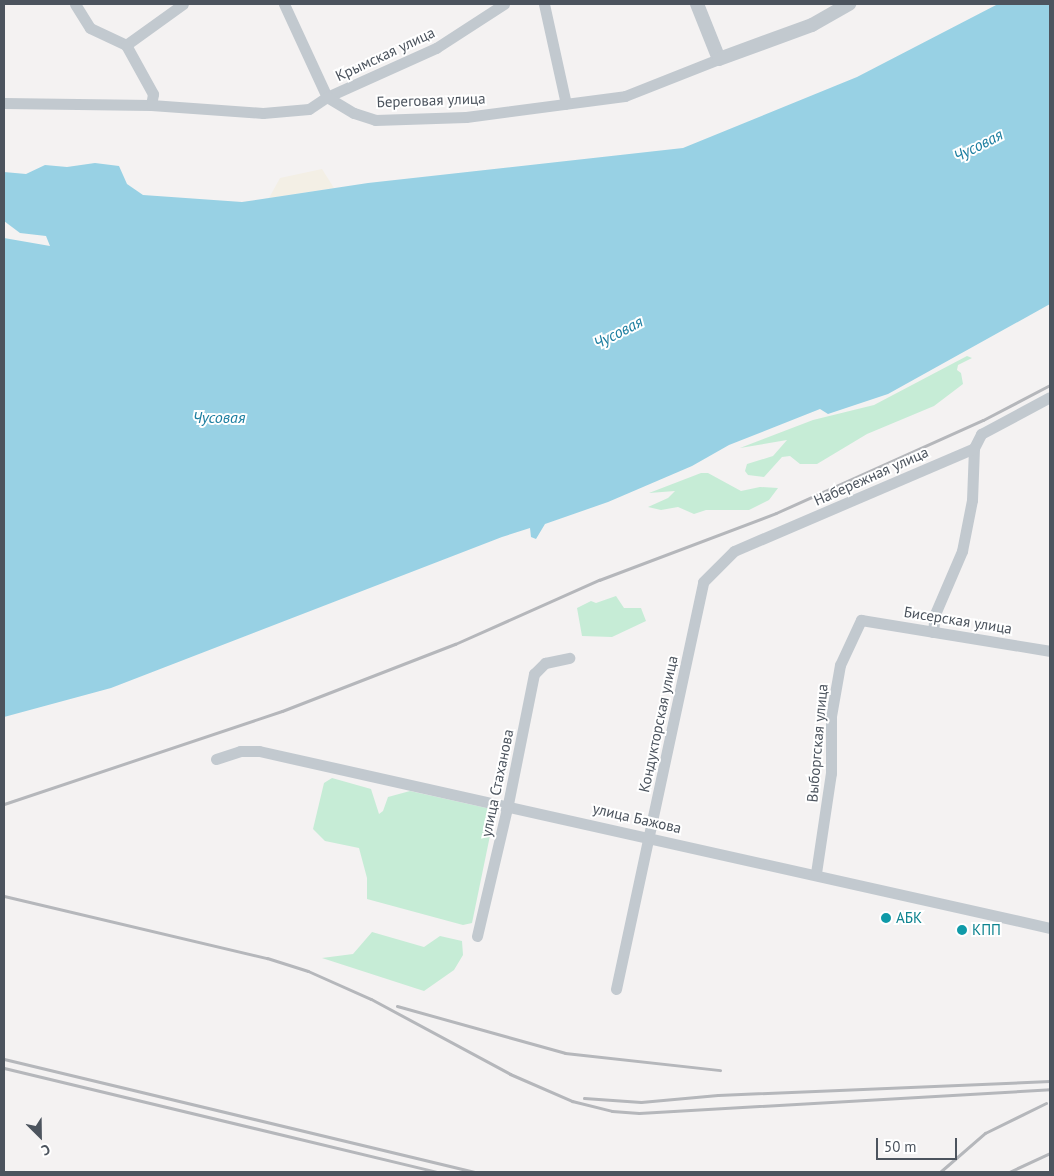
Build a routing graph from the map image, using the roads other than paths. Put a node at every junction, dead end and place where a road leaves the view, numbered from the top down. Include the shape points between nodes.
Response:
1 (75, 4) edge
2 (182, 4) edge
3 (284, 4) edge
4 (504, 4) edge
5 (544, 4) edge
6 (697, 4) edge
7 (850, 4) edge
8 (126, 45) junction
9 (719, 59) junction
10 (327, 97) junction
11 (4, 103) edge
12 (151, 104) junction
13 (566, 104) junction
14 (1050, 397) edge
15 (974, 448) junction
16 (703, 582) joint
17 (861, 620) joint
18 (933, 632) junction
19 (1050, 651) edge
20 (569, 658) dead end
21 (216, 759) dead end
22 (508, 804) junction
23 (650, 836) junction
24 (816, 873) junction
25 (1050, 928) edge
26 (477, 936) dead end
27 (616, 989) dead end

1 - 8 street via 90,28
2 - 8 street
3 - 10 street
4 - 10 street, Крымская улица via 436,48
5 - 13 street
6 - 9 street
7 - 9 street, Береговая улица via 812,25
8 - 12 street via 152,94
9 - 13 street, Береговая улица via 625,96
10 - 12 street via 309,108 263,113
10 - 13 street, Береговая улица via 354,113 375,120 466,117
11 - 12 street
14 - 15 street, Набережная улица via 981,434
15 - 16 street, Набережная улица via 790,528 758,538 734,551
15 - 18 street via 972,500 962,551 935,614
16 - 23 street, Кондукторская улица
17 - 18 street, Бисерская улица
17 - 24 street, Выборгская улица via 838,673 831,716 831,773
18 - 19 street, Бисерская улица
20 - 22 street, улица Стаханова via 545,663 534,674
21 - 22 street, улица Бажова via 240,751 259,751
22 - 23 street, улица Бажова
22 - 26 street, улица Стаханова
23 - 24 street, улица Бажова
23 - 27 street, Кондукторская улица
24 - 25 street, улица Бажова

